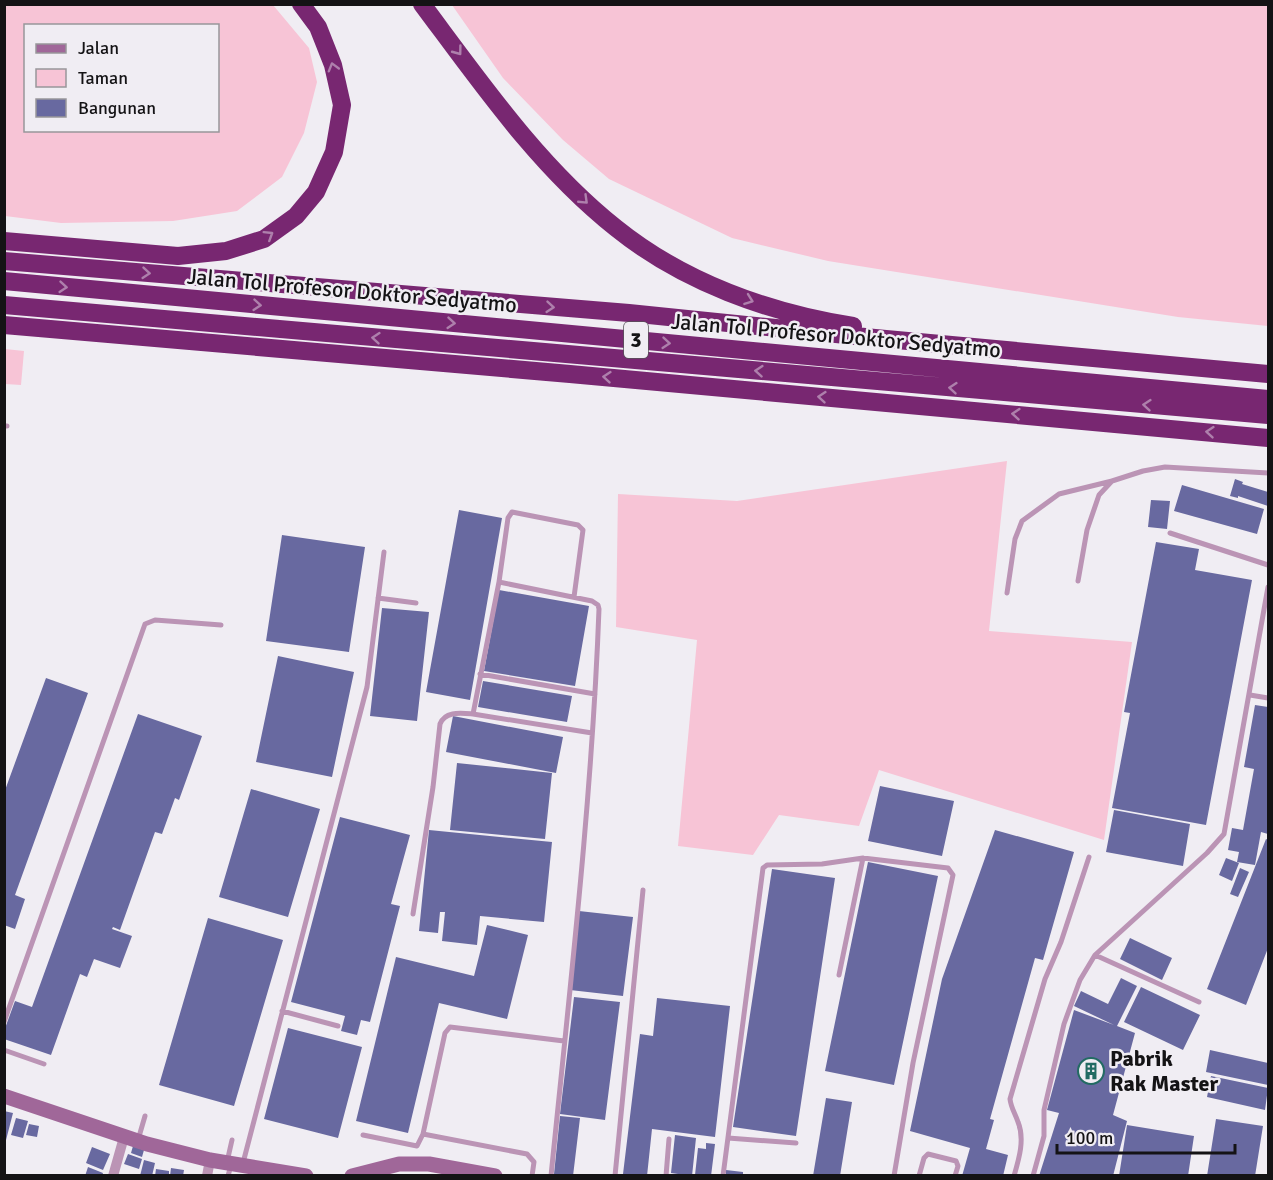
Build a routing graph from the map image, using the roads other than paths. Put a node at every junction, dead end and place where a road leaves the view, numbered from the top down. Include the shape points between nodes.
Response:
1 (301, 4) edge
2 (423, 4) edge
3 (4, 241) edge
4 (4, 261) edge
5 (4, 282) edge
6 (4, 305) edge
7 (4, 325) edge
8 (1269, 373) edge
9 (1269, 399) edge
10 (1269, 415) edge
11 (1269, 438) edge
12 (1269, 473) edge
13 (1112, 481) junction
14 (1170, 533) dead end
15 (384, 552) dead end
16 (1269, 565) edge
17 (1078, 581) dead end
18 (499, 582) junction
19 (1269, 587) edge
20 (1007, 593) dead end
21 (574, 597) junction
22 (378, 598) junction
23 (417, 603) dead end
24 (220, 625) dead end
25 (480, 674) junction
26 (595, 693) junction
27 (1250, 695) junction
28 (1269, 698) edge
29 (472, 714) junction
30 (592, 733) junction
31 (1089, 856) dead end
32 (863, 858) junction
33 (643, 890) dead end
34 (413, 914) dead end
35 (1095, 955) junction
36 (839, 975) dead end
37 (1199, 1002) dead end
38 (282, 1011) junction
39 (4, 1022) edge
40 (338, 1026) dead end
41 (564, 1041) junction
42 (4, 1050) edge
43 (44, 1064) dead end
44 (4, 1096) edge
45 (145, 1116) dead end
46 (423, 1134) junction
47 (363, 1135) dead end
48 (728, 1138) junction
49 (131, 1139) junction
50 (669, 1139) dead end
51 (232, 1140) dead end
52 (796, 1143) dead end
53 (210, 1160) junction
54 (232, 1167) edge
55 (427, 1170) edge
56 (479, 1174) edge
57 (300, 1175) edge
58 (113, 1176) edge
59 (207, 1176) edge
60 (306, 1176) edge
61 (352, 1176) edge
62 (495, 1176) edge
63 (532, 1176) edge
64 (551, 1176) edge
65 (615, 1176) edge
66 (666, 1176) edge
67 (723, 1176) edge
68 (894, 1176) edge
69 (919, 1176) edge
70 (955, 1176) edge
71 (1014, 1176) edge
72 (1033, 1176) edge

3 -> 1 highway via 178,256 226,251 264,239 296,216 316,192 334,152 342,105 333,65 318,27
2 -> 8 highway via 525,136 586,203 650,253 689,275 765,306 851,325
4 -> 8 highway, Jalan Tol Profesor Doktor Sedyatmo / 3
5 -> 9 highway, Jalan Tol Profesor Doktor Sedyatmo / 3
10 -> 6 highway, Jalan Tol Profesor Doktor Sedyatmo / 3
11 -> 7 highway, 3
12 - 13 lane via 1165,467
13 - 17 lane via 1099,495 1087,530
13 - 20 lane via 1059,494 1022,521 1015,539
14 - 16 lane
15 - 22 lane
18 - 21 lane
18 - 21 lane via 508,518 515,511 578,525 583,530
18 - 25 lane
19 - 27 lane
21 - 26 lane via 598,605
22 - 23 lane
22 - 38 lane via 367,687
24 - 39 lane via 155,620 145,624
25 - 26 lane
25 - 29 lane
26 - 30 lane
27 - 28 lane
27 - 35 lane via 1224,834
29 - 30 lane
29 - 34 lane via 448,714 440,724
30 - 41 lane
31 - 71 lane via 1010,1099 1021,1132
32 - 36 lane
32 - 48 lane via 822,864 767,864 763,868
32 - 68 lane via 948,868 954,875
33 - 65 lane
35 - 37 lane
35 - 72 lane via 1080,980 1064,1024
38 - 40 lane
38 - 54 lane
41 - 46 lane via 450,1027 445,1033
41 - 64 lane
42 - 43 lane
44 - 49 main road
45 - 49 lane
46 - 47 lane via 417,1146
46 - 63 lane via 526,1154 534,1162
48 - 52 lane
48 - 67 lane
49 - 53 main road
49 - 58 street
50 - 66 lane
51 - 54 lane
53 - 54 main road
53 - 59 street
54 - 57 main road
55 - 56 main road
55 - 61 main road via 399,1164
56 - 62 main road
57 - 60 main road
69 - 70 lane via 928,1154 956,1161

